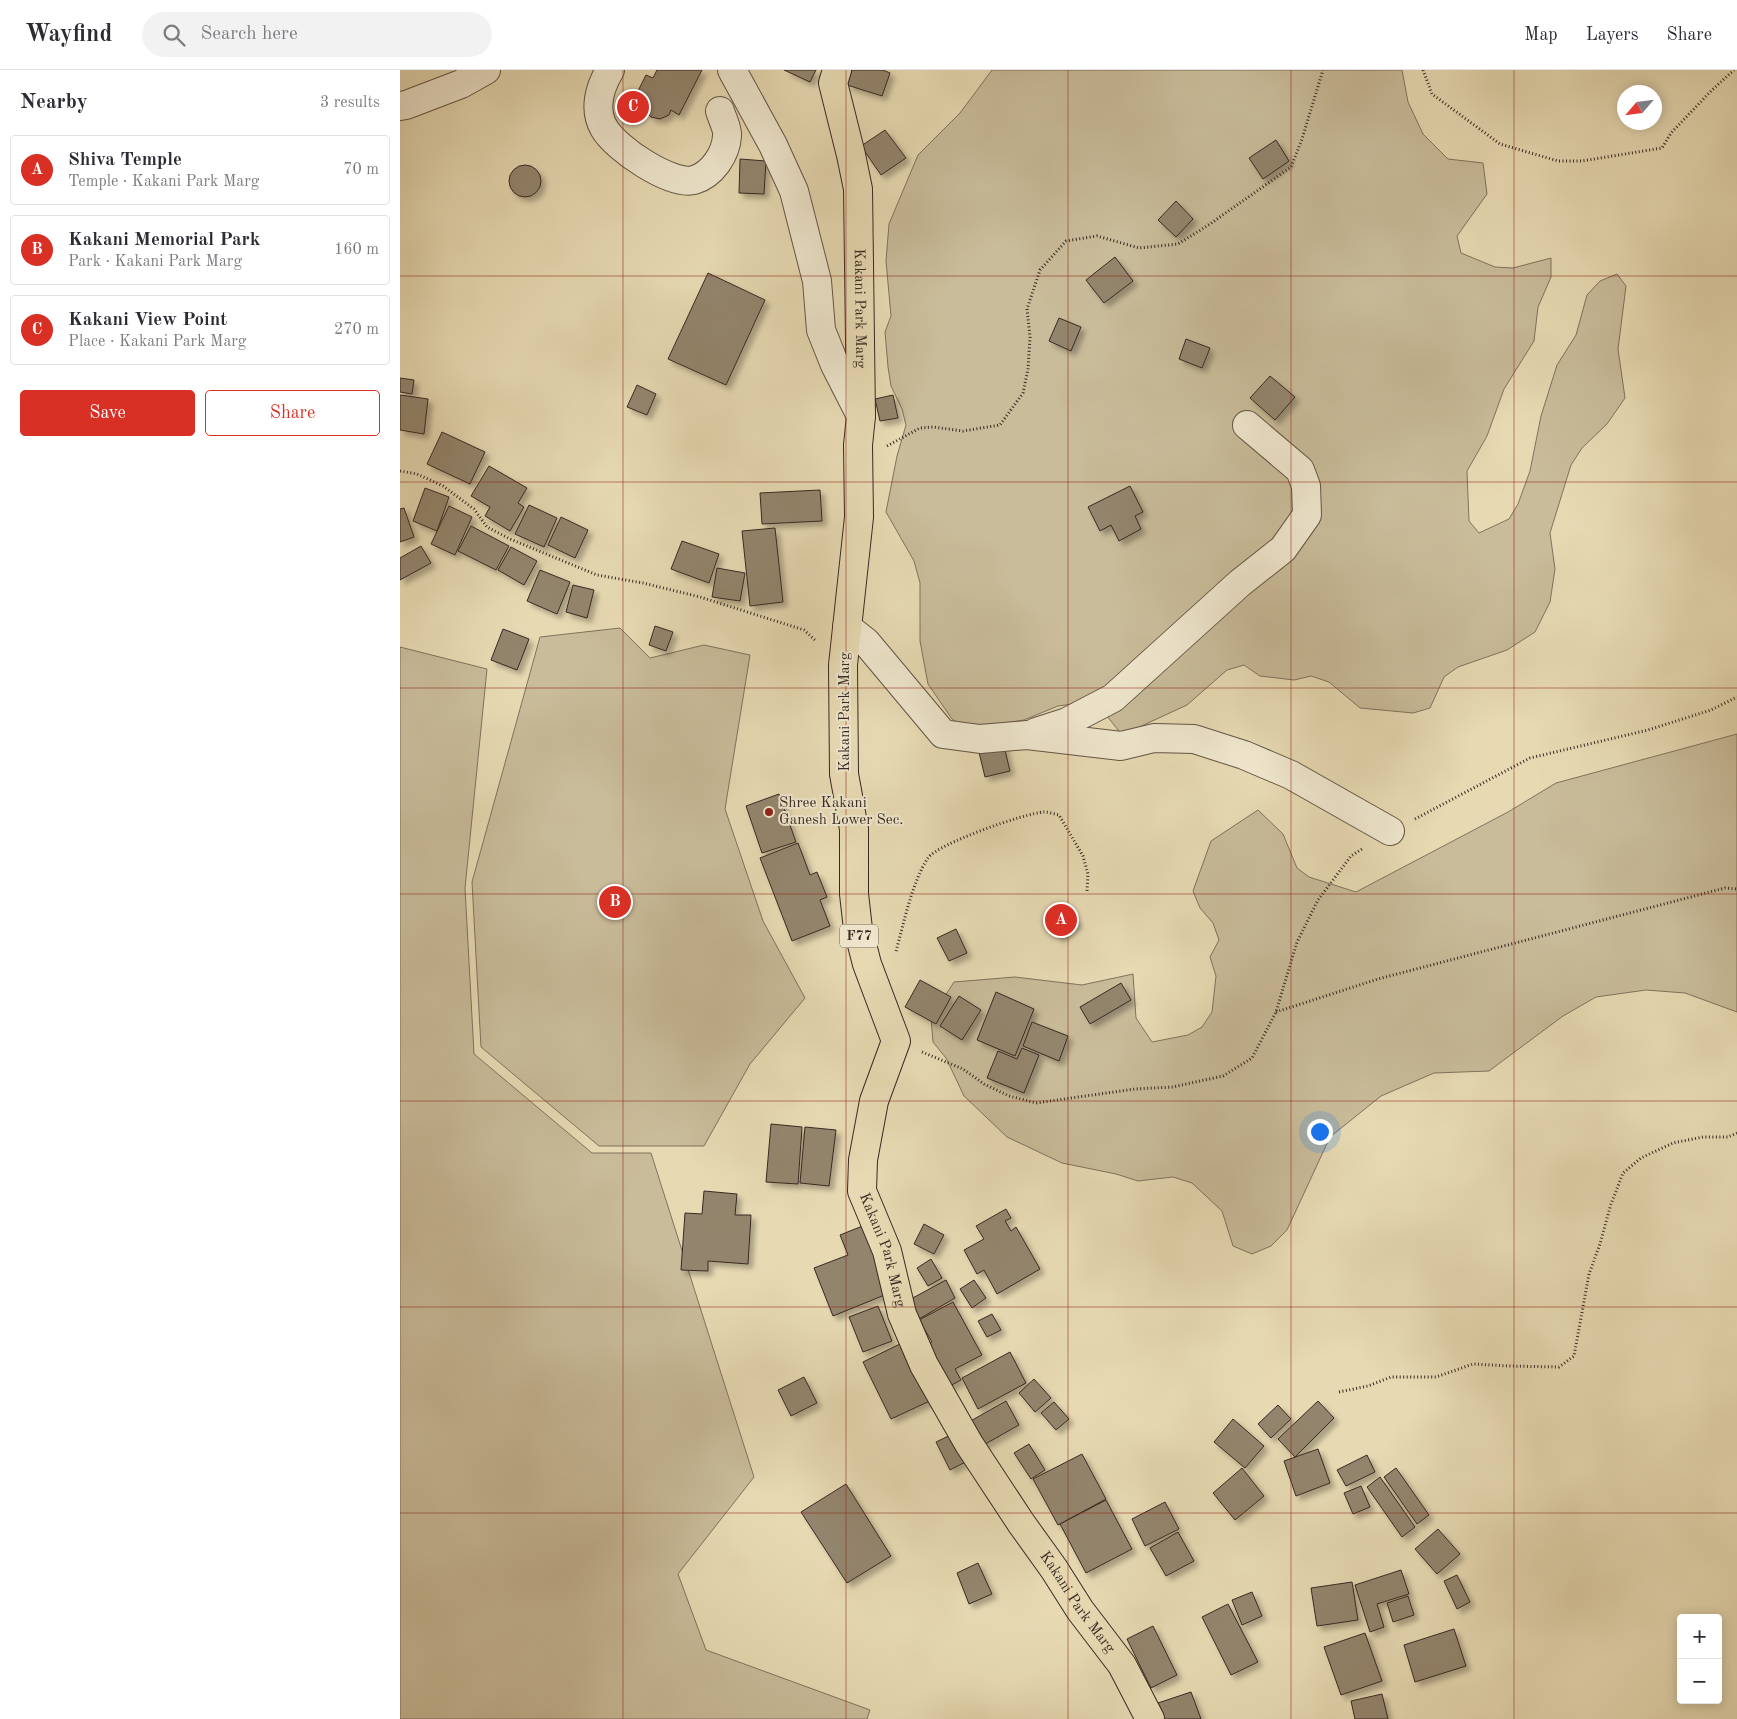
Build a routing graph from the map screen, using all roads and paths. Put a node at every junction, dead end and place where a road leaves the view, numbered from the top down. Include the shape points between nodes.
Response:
1 (486, 70) edge
2 (610, 70) edge
3 (732, 70) edge
4 (837, 70) edge
5 (1323, 70) edge
6 (1423, 70) edge
7 (1734, 70) edge
8 (400, 106) edge
9 (720, 111) dead end
10 (861, 416) junction
11 (1247, 425) dead end
12 (400, 471) edge
13 (859, 478) junction
14 (847, 627) junction
15 (843, 665) junction
16 (1737, 697) edge
17 (1027, 735) junction
18 (1390, 831) junction
19 (1737, 889) edge
20 (1087, 890) dead end
21 (876, 986) junction
22 (1276, 1012) junction
23 (896, 1041) junction
24 (1737, 1133) edge
25 (1339, 1392) dead end
26 (1150, 1719) edge

1 - 8 street via 461,84
2 - 9 street via 602,83 598,104 603,127 616,143 671,178 693,180 708,173 722,155 728,135
3 - 10 street via 794,191 817,280 820,330
4 - 10 main road, Kakani Park Marg / F77 via 832,83 858,189
5 - 13 path via 1291,168 1210,224 1178,244 1139,248 1096,236 1066,241 1040,270 1027,309 1030,337 1023,393 1000,425 963,431 920,428 887,446
6 - 7 path via 1432,94 1500,144 1558,161 1662,148 1671,133
10 - 13 main road, Kakani Park Marg / F77
11 - 17 street via 1300,470 1306,486 1308,515 1283,549 1240,583 1112,698 1067,722
12 - 15 path via 417,474 443,486 474,508 488,527 510,539 597,575 700,597 804,630
13 - 14 main road, Kakani Park Marg / F77 via 859,517
14 - 15 main road, Kakani Park Marg / F77
14 - 17 street via 866,642 943,734 980,739
15 - 21 main road, Kakani Park Marg / F77 via 844,774 854,829 854,894 858,929
16 - 18 path via 1711,710 1648,730 1530,758
17 - 18 street via 1121,746 1154,738 1194,739 1244,755 1290,775
18 - 22 path via 1351,856 1318,900 1297,942
19 - 22 path via 1725,888 1378,979
20 - 21 path via 1088,874 1083,856 1059,815 1045,812 965,836 929,856 916,885 896,952
21 - 23 main road, Kakani Park Marg / F77
22 - 23 path via 1252,1058 1223,1076 1173,1087 1036,1103 1009,1096 963,1069
23 - 26 main road, Kakani Park Marg via 874,1101 863,1160 862,1191 887,1251 902,1314 924,1365 969,1444 1080,1610 1122,1665
24 - 25 path via 1728,1137 1703,1137 1673,1143 1640,1158 1624,1173 1589,1274 1574,1356 1559,1367 1474,1364 1436,1377 1391,1377

